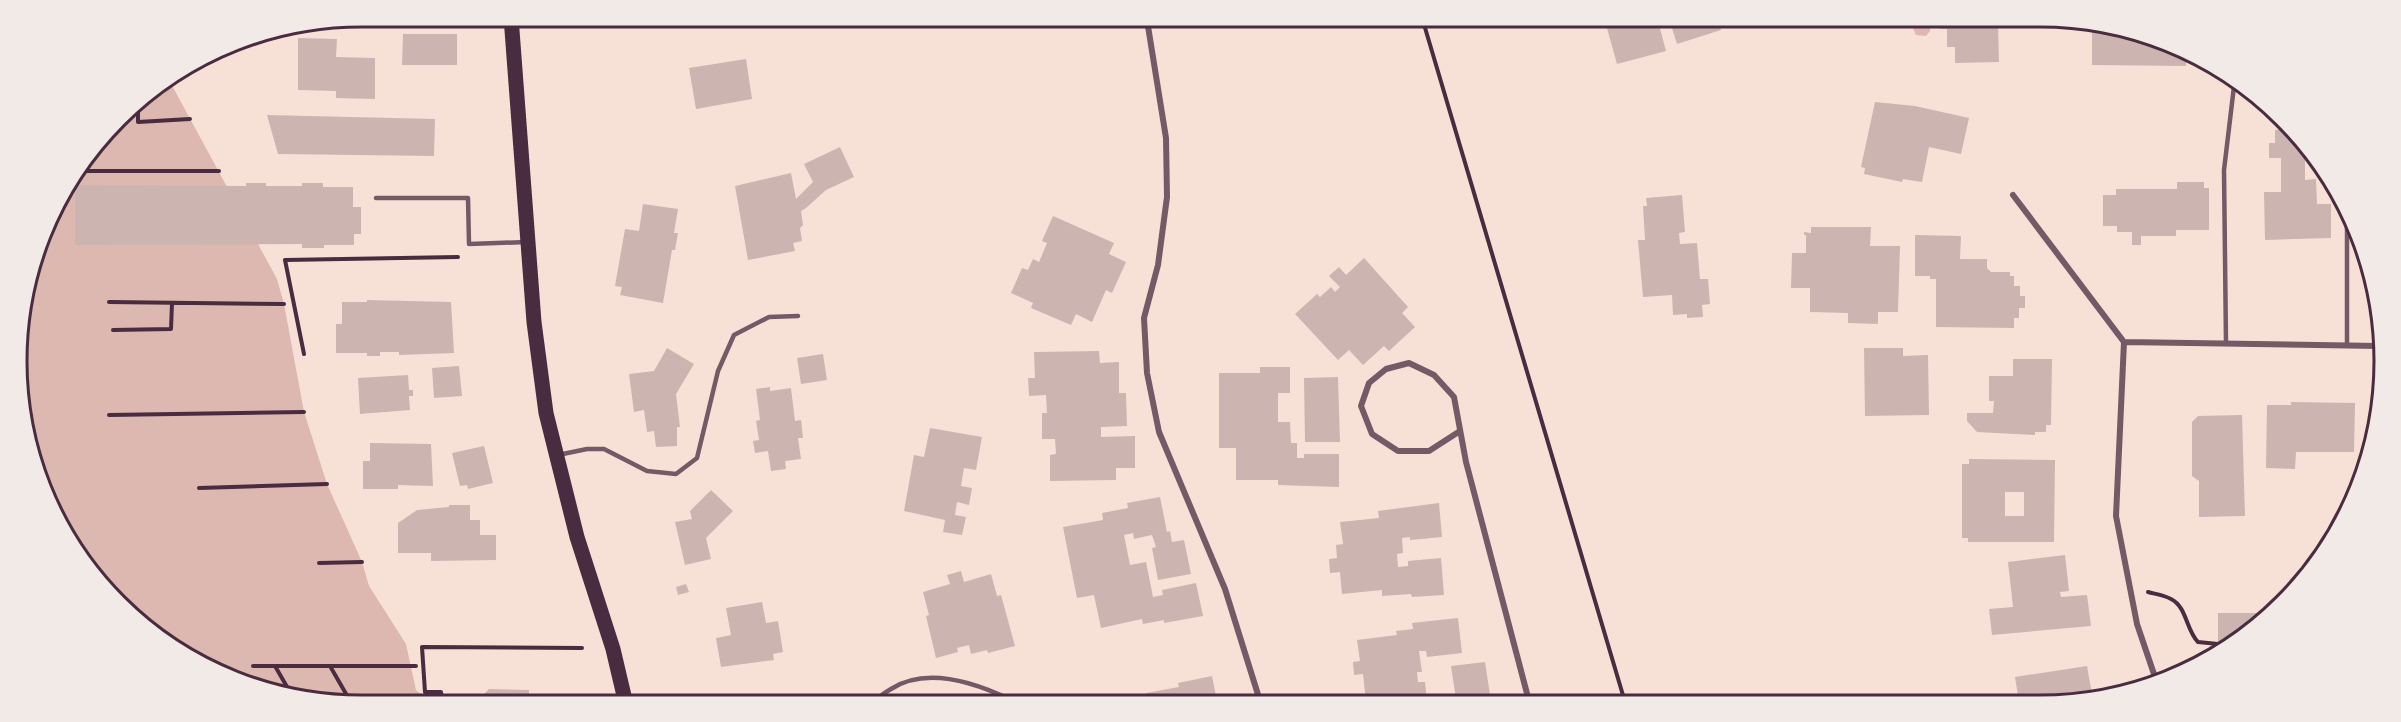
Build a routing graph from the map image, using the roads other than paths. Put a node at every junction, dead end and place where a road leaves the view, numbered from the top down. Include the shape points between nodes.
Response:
1 (512, 27) edge
2 (1148, 27) edge
3 (2234, 89) edge
4 (2013, 195) dead end
5 (376, 198) dead end
6 (2347, 229) edge
7 (527, 242) junction
8 (798, 316) dead end
9 (2124, 342) junction
10 (2226, 343) junction
11 (2347, 345) junction
12 (2373, 346) edge
13 (1460, 431) junction
14 (556, 456) junction
15 (2154, 675) edge
16 (624, 695) edge
17 (884, 695) edge
18 (1000, 695) edge
19 (1258, 695) edge
20 (1527, 695) edge

1 - 7 main road
2 - 19 street via 1166,138 1167,197 1158,265 1144,318 1147,373 1159,432 1225,589
3 - 10 lane via 2224,170
4 - 9 street
5 - 7 lane via 468,198 469,244
6 - 11 lane
7 - 14 main road via 546,413
8 - 14 lane via 769,317 734,335 718,371 697,458 676,474 646,471 604,448
9 - 10 street
9 - 15 street via 2116,516 2137,624
10 - 11 street
11 - 12 street
13 - 13 street via 1454,397 1434,375 1409,363 1386,369 1369,383 1361,406 1372,434 1398,451 1429,451
13 - 20 street
14 - 16 main road
17 - 18 lane via 915,679 938,677

